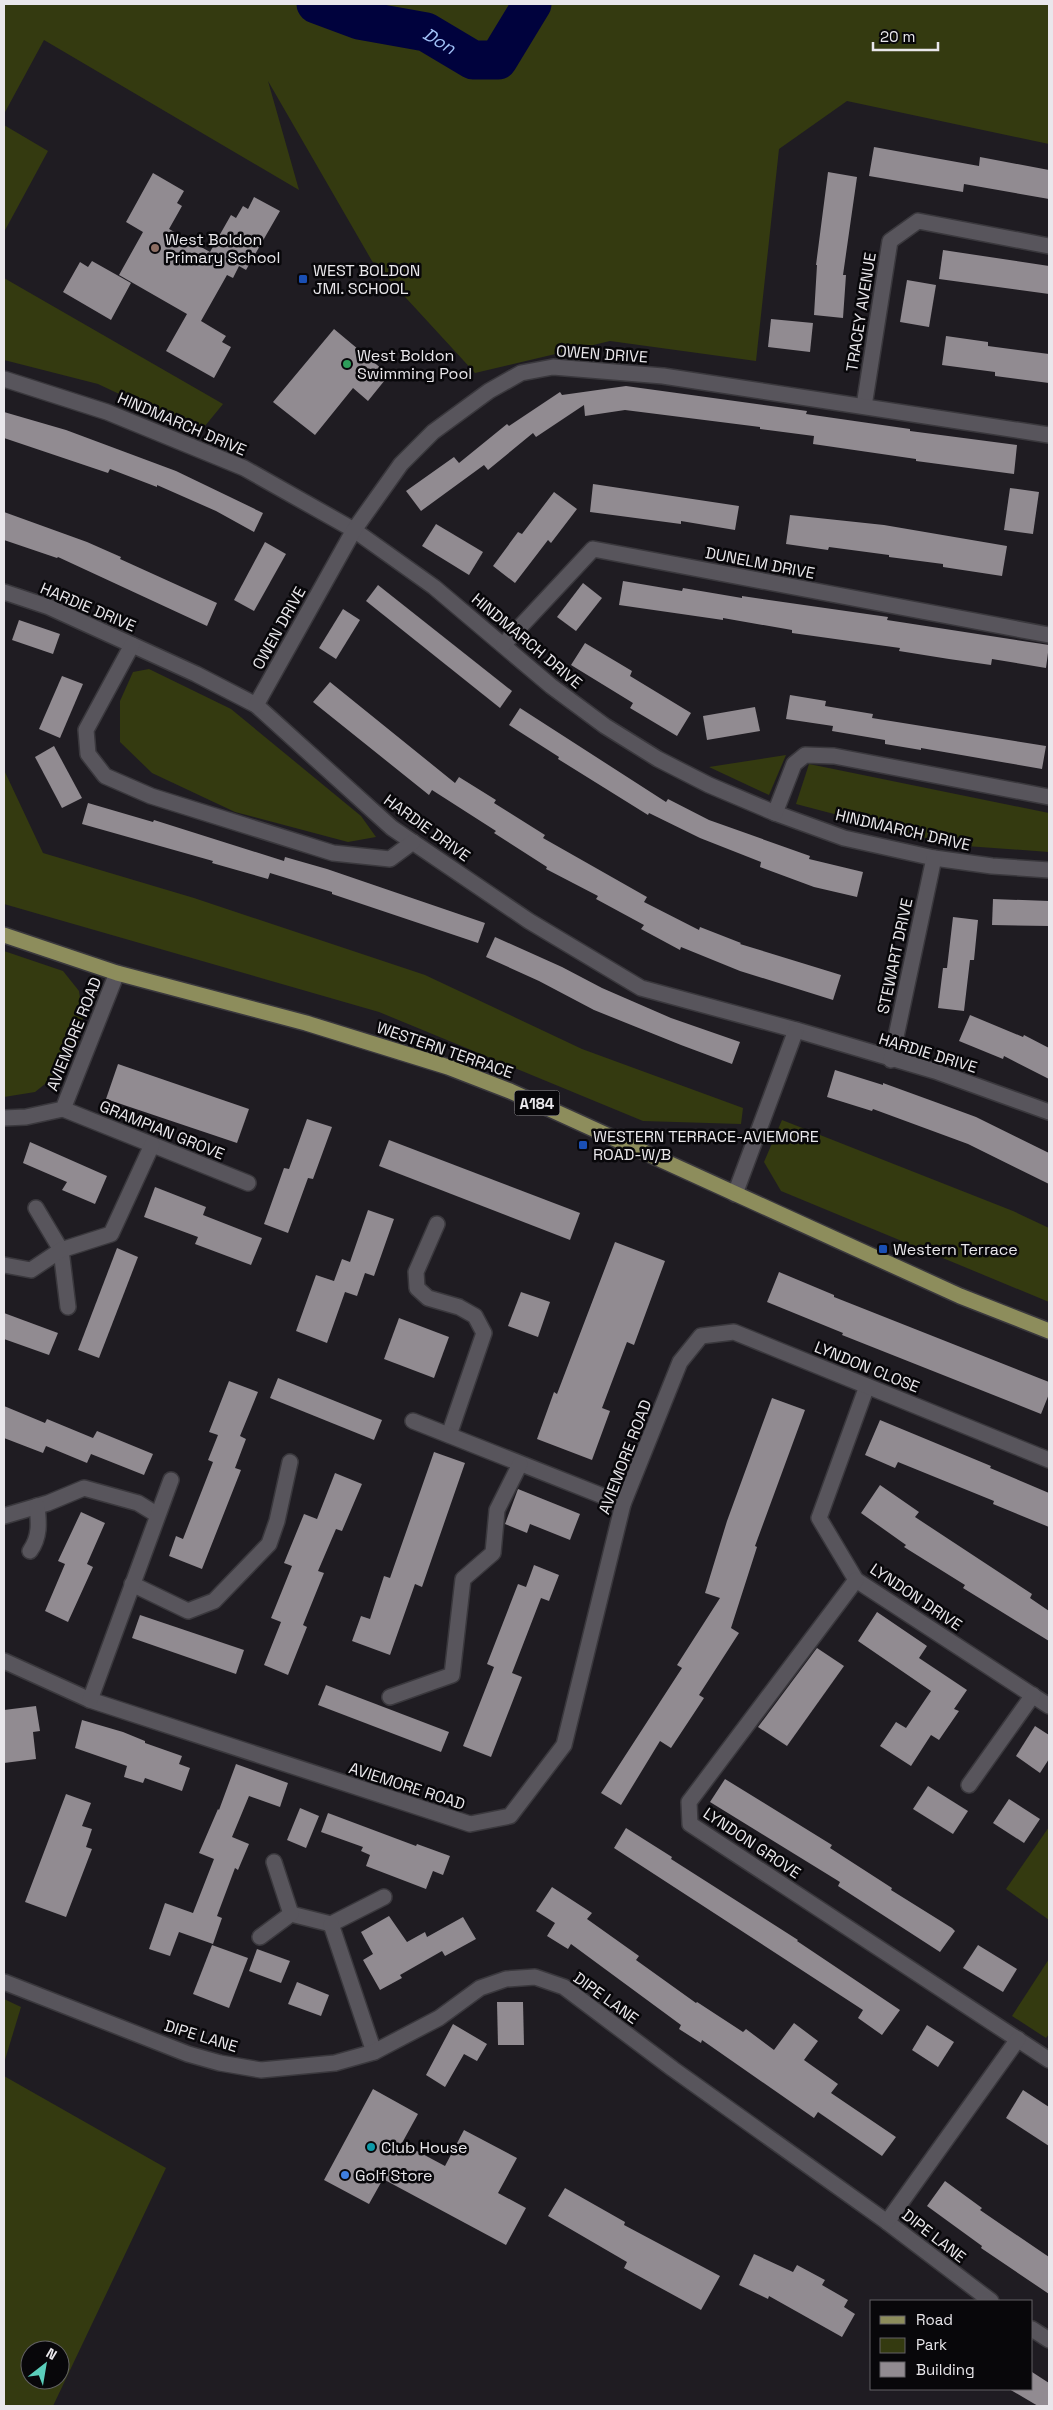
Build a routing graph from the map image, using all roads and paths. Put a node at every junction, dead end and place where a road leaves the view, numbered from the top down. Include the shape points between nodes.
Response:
1 (1049, 246) edge
2 (4, 378) edge
3 (864, 406) junction
4 (1049, 435) edge
5 (354, 530) junction
6 (4, 592) edge
7 (1049, 635) edge
8 (504, 644) junction
9 (132, 645) junction
10 (256, 705) junction
11 (1049, 797) edge
12 (775, 813) junction
13 (413, 842) junction
14 (934, 858) junction
15 (1049, 870) edge
16 (4, 934) edge
17 (117, 973) junction
18 (796, 1030) junction
19 (891, 1060) junction
20 (62, 1109) junction
21 (1049, 1112) edge
22 (4, 1118) edge
23 (152, 1145) junction
24 (248, 1183) dead end
25 (735, 1194) junction
26 (36, 1208) dead end
27 (437, 1224) dead end
28 (61, 1250) junction
29 (4, 1265) edge
30 (68, 1308) dead end
31 (1049, 1331) edge
32 (680, 1362) joint
33 (867, 1386) junction
34 (413, 1421) dead end
35 (449, 1435) junction
36 (1049, 1460) edge
37 (290, 1462) dead end
38 (520, 1464) junction
39 (170, 1480) dead end
40 (623, 1504) junction
41 (37, 1506) junction
42 (156, 1514) junction
43 (4, 1516) edge
44 (30, 1551) dead end
45 (856, 1580) junction
46 (132, 1584) junction
47 (4, 1661) edge
48 (1033, 1695) junction
49 (390, 1697) dead end
50 (90, 1700) junction
51 (1049, 1706) edge
52 (969, 1785) dead end
53 (274, 1862) dead end
54 (384, 1897) dead end
55 (291, 1914) junction
56 (331, 1924) junction
57 (260, 1937) dead end
58 (4, 1982) edge
59 (1018, 2040) junction
60 (374, 2052) junction
61 (1049, 2060) edge
62 (887, 2222) junction
63 (990, 2300) edge
64 (1033, 2329) edge
65 (1049, 2340) edge

1 - 3 street, TRACEY AVENUE via 918,221 890,241
2 - 5 street, HINDMARCH DRIVE via 108,412 244,468
3 - 4 street, OWEN DRIVE
3 - 5 street, OWEN DRIVE via 663,376 553,367 521,373 489,391 433,432 401,464
5 - 8 street, HINDMARCH DRIVE via 434,587
5 - 10 street, OWEN DRIVE
6 - 9 street, HARDIE DRIVE via 49,607
7 - 8 street, DUNELM DRIVE via 593,549
8 - 12 street, HINDMARCH DRIVE via 551,686 605,726 663,762
9 - 10 street, HARDIE DRIVE
9 - 13 street via 86,730 88,754 105,776 151,796 333,853 390,859
10 - 13 street, HARDIE DRIVE via 392,828
11 - 12 street via 834,756 805,755 794,764
12 - 14 street, HINDMARCH DRIVE via 844,838
13 - 18 street, HARDIE DRIVE via 529,921 640,988
14 - 15 street, HINDMARCH DRIVE
14 - 19 street, STEWART DRIVE
16 - 17 main road, WESTERN TERRACE / A184
17 - 20 street, AVIEMORE ROAD
17 - 25 main road, WESTERN TERRACE / A184 via 306,1023 448,1067 510,1091
18 - 19 street, HARDIE DRIVE
18 - 25 street
19 - 21 street, HARDIE DRIVE via 935,1071
20 - 22 street, AVIEMORE ROAD
20 - 23 street, GRAMPIAN GROVE
23 - 24 street, GRAMPIAN GROVE
23 - 28 street via 111,1234
25 - 31 main road, WESTERN TERRACE / A184 via 960,1296
26 - 28 street
27 - 35 street via 416,1272 417,1288 428,1298 459,1307 475,1316 484,1333
28 - 29 street via 31,1270
28 - 30 street
32 - 33 street, LYNDON CLOSE via 701,1336 734,1332
32 - 40 street, AVIEMORE ROAD
33 - 36 street, LYNDON CLOSE
33 - 45 street, LYNDON DRIVE via 819,1518
34 - 35 street
35 - 38 street
37 - 46 street via 269,1544 214,1600 188,1611
38 - 40 street
38 - 49 street via 497,1510 493,1553 463,1579 452,1674
39 - 42 street
40 - 50 street, AVIEMORE ROAD via 564,1745 510,1816 470,1824
41 - 42 street via 84,1488 138,1503
41 - 43 street
41 - 44 street via 39,1525 36,1543
42 - 46 street
45 - 48 street, LYNDON DRIVE
45 - 59 street, LYNDON GROVE via 689,1802 690,1824
46 - 50 street
47 - 50 street, AVIEMORE ROAD
48 - 51 street, LYNDON DRIVE
48 - 52 street
53 - 55 street
54 - 56 street
55 - 56 street
55 - 57 street
56 - 60 street
58 - 60 street, DIPE LANE via 188,2054 220,2063 261,2070 291,2069 335,2063
59 - 61 street, LYNDON GROVE
59 - 62 street
60 - 62 street, DIPE LANE via 439,2018 480,1988 506,1979 536,1977 564,1987
62 - 63 street, DIPE LANE
64 - 65 street

